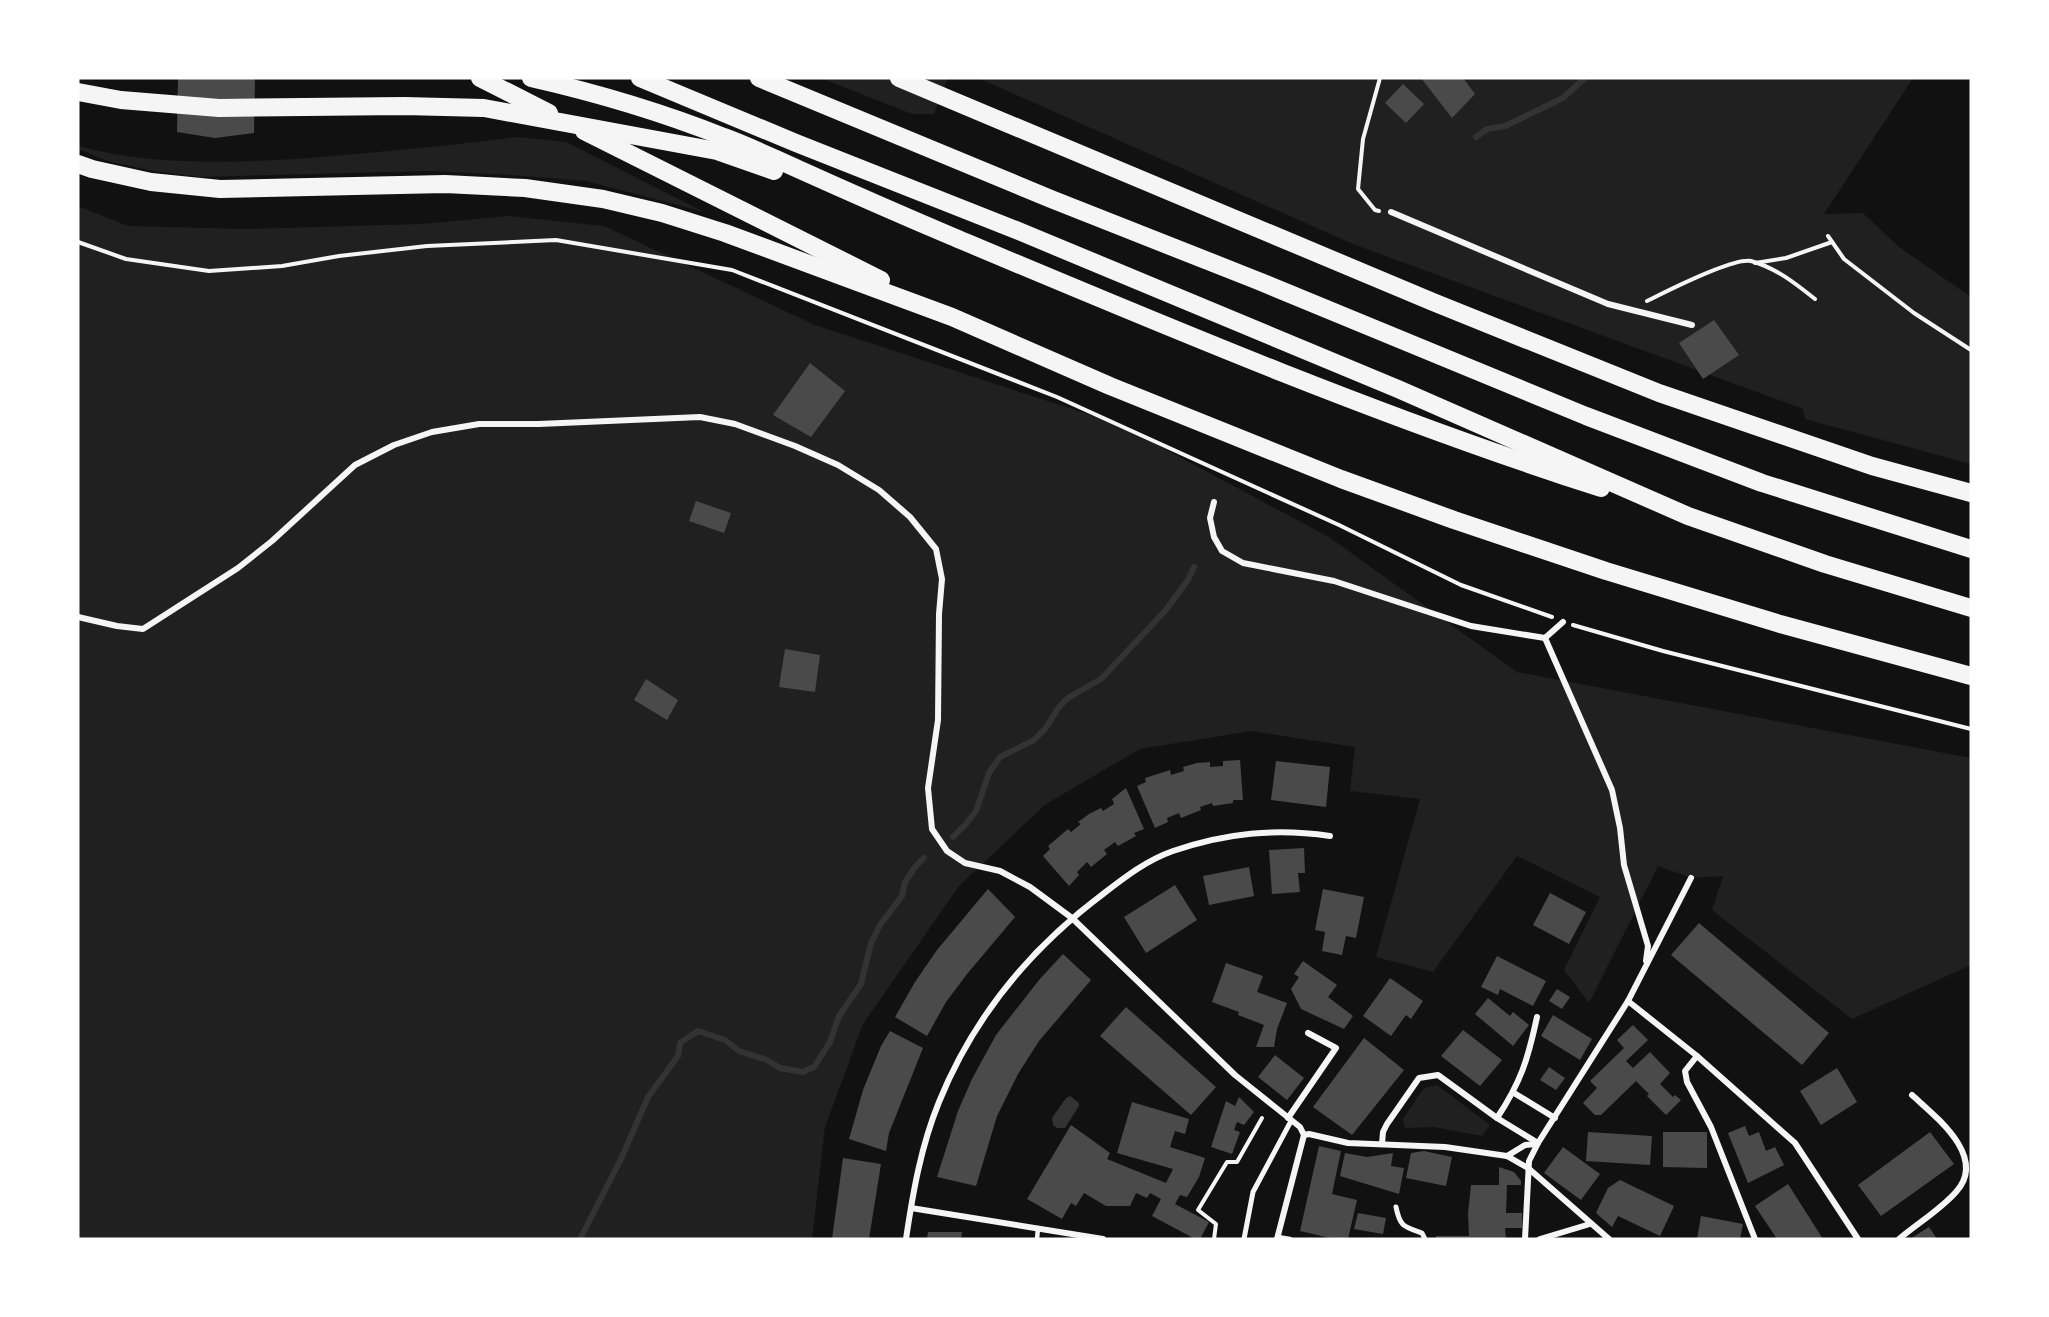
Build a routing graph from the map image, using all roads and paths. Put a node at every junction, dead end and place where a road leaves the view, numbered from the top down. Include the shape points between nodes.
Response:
1 (480, 78) edge
2 (531, 78) edge
3 (640, 78) edge
4 (759, 78) edge
5 (899, 78) edge
6 (1380, 78) edge
7 (78, 92) edge
8 (78, 164) edge
9 (1391, 212) joint
10 (901, 215) junction
11 (1828, 236) dead end
12 (78, 242) edge
13 (1832, 242) junction
14 (1755, 263) junction
15 (1815, 299) dead end
16 (1630, 309) junction
17 (952, 317) junction
18 (1692, 324) dead end
19 (1971, 350) edge
20 (1971, 493) edge
21 (1214, 502) dead end
22 (1688, 516) junction
23 (1971, 549) edge
24 (1971, 608) edge
25 (78, 617) edge
26 (1563, 621) junction
27 (1545, 638) junction
28 (1971, 676) edge
29 (1971, 729) edge
30 (1330, 836) dead end
31 (1691, 878) dead end
32 (1072, 918) junction
33 (1645, 965) junction
34 (1628, 1001) junction
35 (1537, 1017) dead end
36 (1308, 1033) dead end
37 (1697, 1056) junction
38 (1514, 1093) junction
39 (1912, 1095) dead end
40 (1262, 1118) dead end
41 (1497, 1118) junction
42 (1555, 1118) junction
43 (1290, 1119) junction
44 (1304, 1134) junction
45 (1538, 1143) junction
46 (1382, 1144) junction
47 (1507, 1156) junction
48 (1528, 1168) junction
49 (1396, 1207) dead end
50 (911, 1208) junction
51 (1590, 1224) junction
52 (1038, 1228) junction
53 (1278, 1238) edge
54 (906, 1239) edge
55 (1036, 1239) edge
56 (1103, 1239) edge
57 (1214, 1239) edge
58 (1244, 1239) edge
59 (1290, 1239) edge
60 (1425, 1239) edge
61 (1525, 1239) edge
62 (1540, 1239) edge
63 (1610, 1239) edge
64 (1755, 1239) edge
65 (1858, 1239) edge
66 (1899, 1239) edge

1 - 17 highway
2 - 10 highway via 661,113
3 - 22 highway via 1021,232
4 - 23 highway via 1586,416 1762,483
5 - 20 highway via 1659,393 1872,466
6 - 9 path via 1363,139 1358,189 1375,210
7 - 10 highway via 219,108 484,108 717,151
8 - 17 highway via 151,183 220,189 445,184 525,188 603,199 725,233
9 - 16 street via 1608,304
10 - 22 highway via 1389,414
11 - 13 path
12 - 26 path via 126,259 208,271 282,266 427,246 556,240 732,270 1057,397 1461,585
13 - 14 path via 1786,258
13 - 19 path via 1844,260
14 - 15 path via 1785,275
14 - 16 path via 1748,260 1715,269
16 - 18 street
17 - 28 highway via 1110,386 1444,516 1780,624
21 - 27 street via 1210,518 1214,537 1222,551 1243,563 1334,581 1471,626
22 - 24 highway via 1825,564
25 - 32 street via 143,629 238,568 355,465 394,445 432,432 479,424 700,417 735,424 838,465 879,490 910,517 936,549 942,579 938,720 928,788 932,829 947,851 965,863 1000,871 1030,887
26 - 27 street
26 - 29 path via 1663,651
27 - 33 street via 1611,790 1624,865 1648,946
30 - 32 street via 1290,831 1214,838 1171,852 1133,871
31 - 33 street
32 - 43 street via 1235,1076
32 - 50 street via 1001,992 967,1045 939,1101
33 - 34 street
34 - 37 street
34 - 42 street
35 - 38 street via 1525,1069
36 - 43 street via 1336,1048
37 - 64 street via 1685,1071 1687,1082 1711,1127
37 - 65 street via 1795,1143
38 - 41 street
38 - 42 street
39 - 66 street via 1953,1135 1965,1157 1966,1176 1957,1191
40 - 57 path via 1237,1162 1227,1162 1198,1210 1216,1224
41 - 45 street
41 - 46 street via 1438,1076 1419,1078 1387,1124
42 - 45 street
43 - 44 street
43 - 58 street via 1253,1192
44 - 46 street via 1348,1143
44 - 53 street
45 - 47 street via 1525,1145
45 - 48 street
46 - 47 street via 1456,1148
47 - 48 street
48 - 51 street
48 - 61 street
49 - 60 street via 1399,1222 1422,1233
50 - 52 street
50 - 54 street
51 - 62 street
51 - 63 street
52 - 55 lane
52 - 56 street
53 - 59 lane

